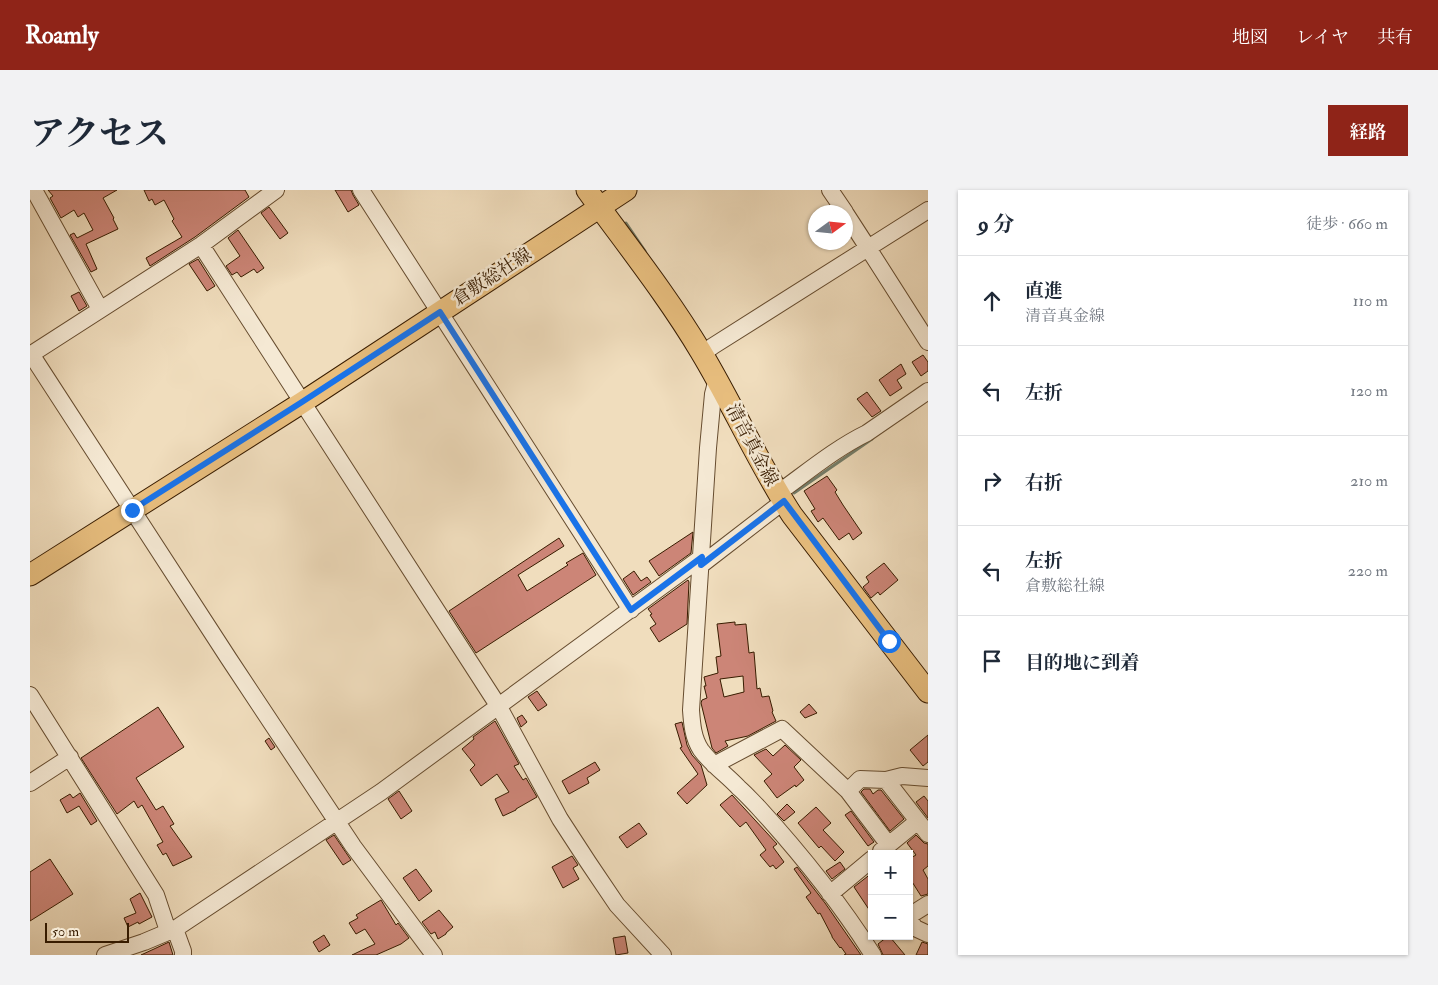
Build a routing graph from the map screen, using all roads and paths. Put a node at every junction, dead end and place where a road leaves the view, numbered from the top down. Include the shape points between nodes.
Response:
1 (34, 190) edge
2 (276, 190) edge
3 (361, 190) edge
4 (626, 190) edge
5 (830, 190) edge
6 (593, 198) edge
7 (840, 205) edge
8 (928, 210) edge
9 (853, 225) edge
10 (201, 245) junction
11 (868, 248) junction
12 (100, 309) junction
13 (440, 312) junction
14 (928, 342) edge
15 (31, 354) edge
16 (702, 354) junction
17 (716, 379) junction
18 (928, 391) edge
19 (302, 402) junction
20 (781, 497) junction
21 (132, 510) junction
22 (702, 561) junction
23 (30, 575) edge
24 (631, 610) junction
25 (928, 692) edge
26 (30, 695) edge
27 (499, 706) junction
28 (70, 757) junction
29 (714, 765) junction
30 (928, 778) edge
31 (886, 780) junction
32 (30, 783) edge
33 (848, 791) junction
34 (336, 821) junction
35 (918, 821) junction
36 (928, 834) edge
37 (883, 849) edge
38 (868, 862) edge
39 (830, 894) junction
40 (915, 910) edge
41 (171, 930) junction
42 (928, 934) edge
43 (870, 944) edge
44 (104, 955) edge
45 (183, 955) edge
46 (434, 955) edge
47 (663, 955) edge

1 - 12 street
2 - 10 street
3 - 13 street
4 - 6 main road, 倉敷総社線
5 - 7 street
6 - 13 main road, 倉敷総社線
6 - 16 main road, 清音真金線 via 648,272
8 - 11 street
9 - 11 street
10 - 12 street
10 - 19 street
11 - 14 street
11 - 16 street
12 - 15 street
13 - 19 main road, 倉敷総社線
13 - 24 street
15 - 21 street
16 - 17 main road, 清音真金線
17 - 20 main road, 清音真金線
17 - 22 street via 708,448
18 - 20 street via 824,460
19 - 21 main road, 倉敷総社線
19 - 27 street
20 - 22 street
20 - 25 main road, 清音真金線
21 - 23 main road, 倉敷総社線
21 - 34 street
22 - 24 street
22 - 29 street via 691,710 695,737
24 - 27 street
26 - 28 street
27 - 34 street
27 - 47 street via 560,819 588,862 617,905
28 - 32 street
28 - 41 street via 156,894
29 - 33 street via 782,729
29 - 39 street via 759,808
30 - 31 street via 902,776
31 - 33 street via 860,779
31 - 35 street
33 - 37 street
34 - 41 street
34 - 46 street
35 - 36 street
35 - 37 street
38 - 39 street
39 - 43 street
40 - 42 street via 915,928
41 - 44 street
41 - 45 street

